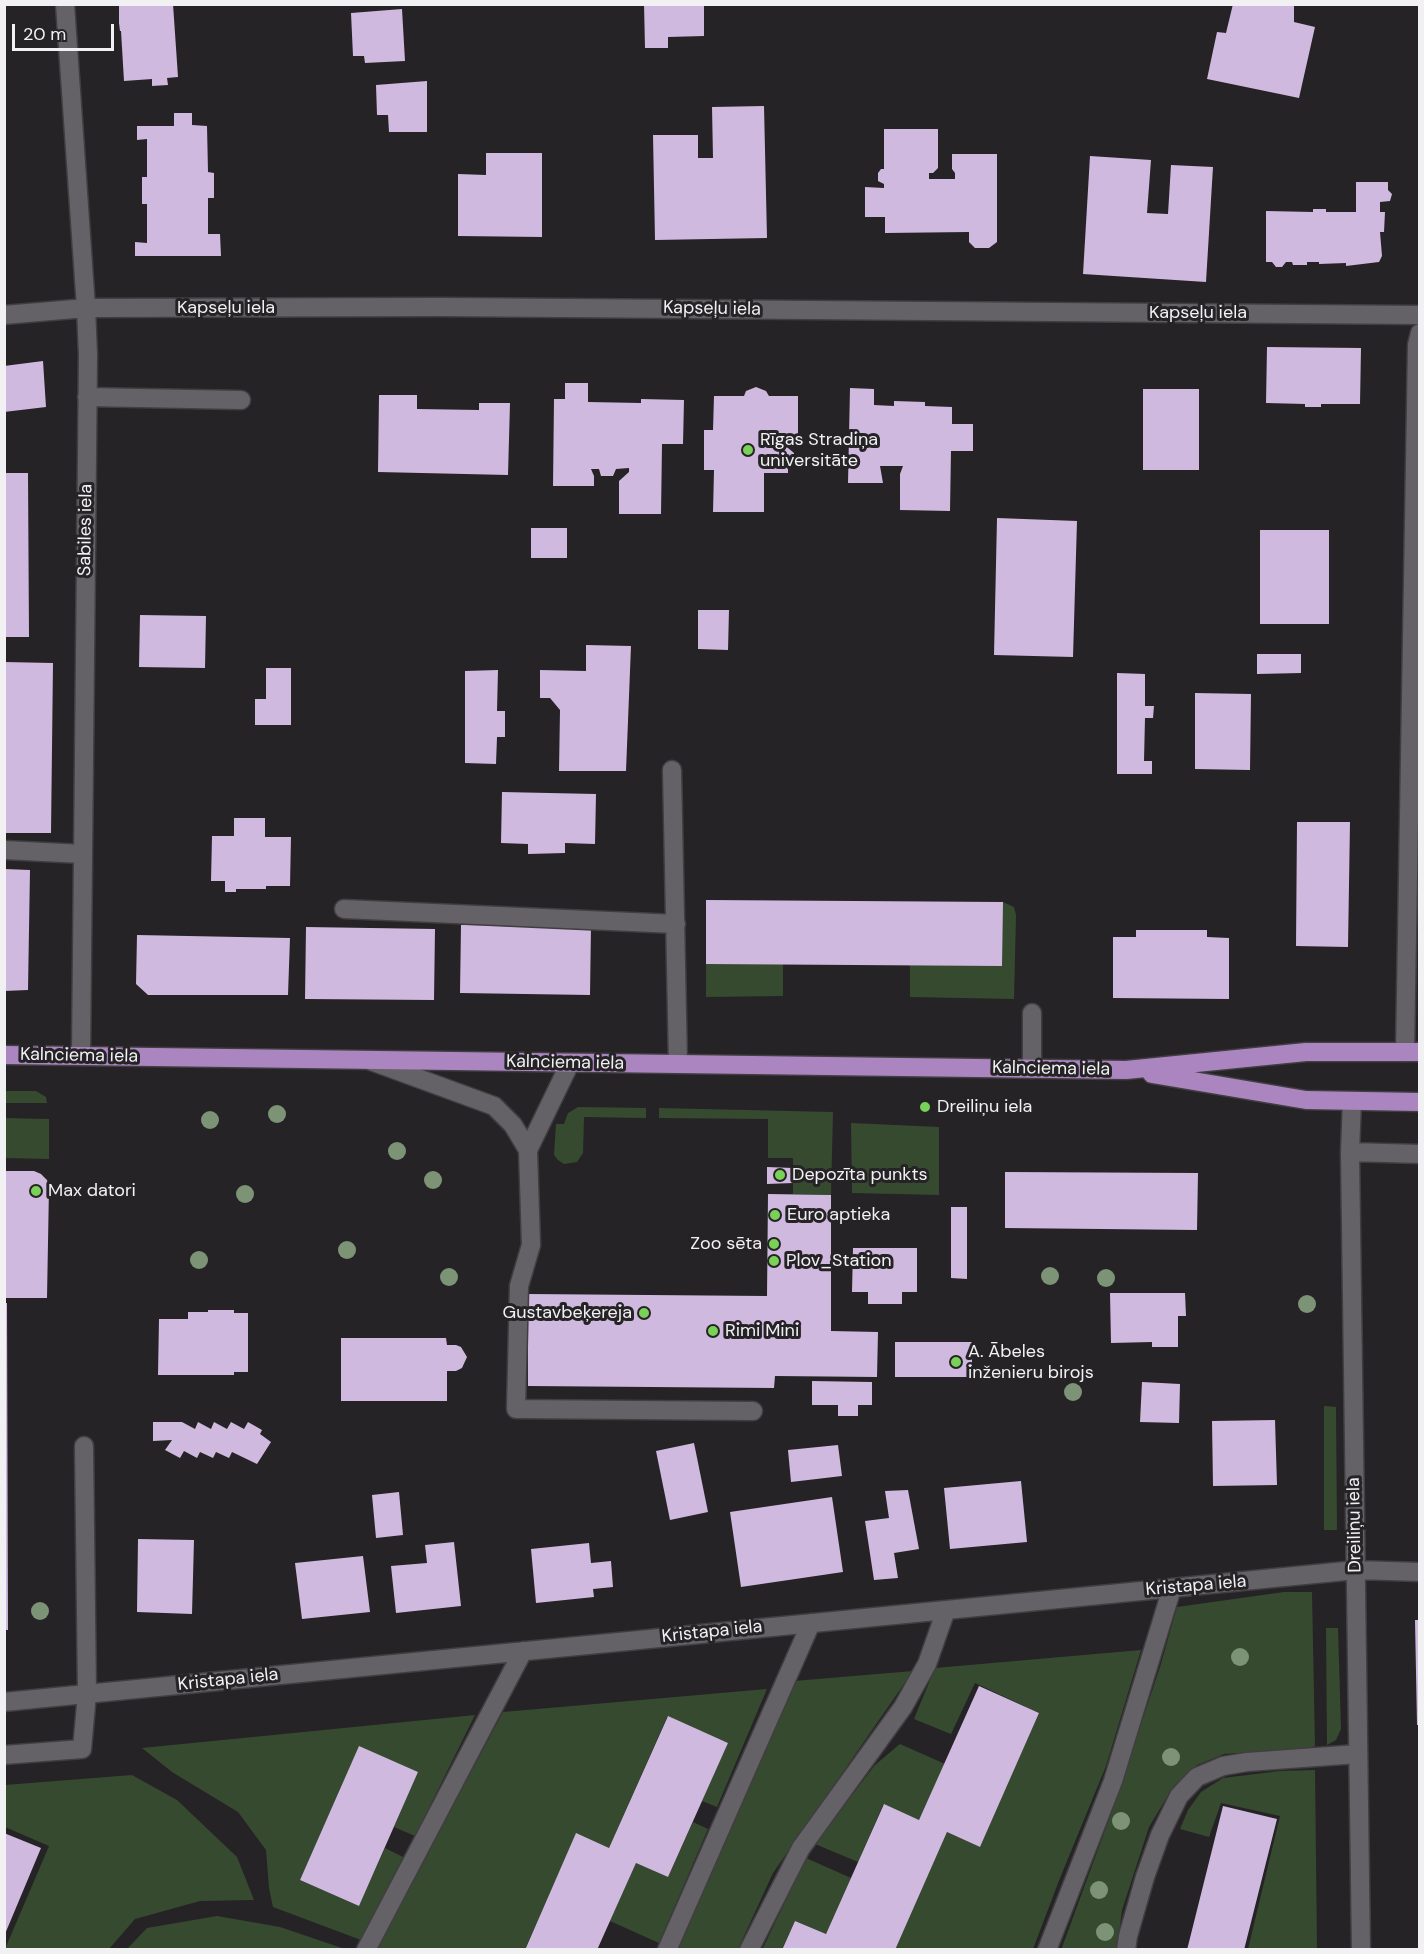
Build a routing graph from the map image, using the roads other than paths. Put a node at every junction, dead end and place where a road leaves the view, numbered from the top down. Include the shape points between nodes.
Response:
1 (65, 4) edge
2 (86, 308) junction
3 (4, 315) edge
4 (1419, 315) edge
5 (1419, 333) edge
6 (87, 397) junction
7 (241, 400) dead end
8 (1415, 701) edge
9 (672, 770) dead end
10 (4, 850) edge
11 (83, 854) junction
12 (1414, 894) edge
13 (344, 909) dead end
14 (676, 924) junction
15 (1032, 1013) dead end
16 (1412, 1052) edge
17 (4, 1055) edge
18 (81, 1056) junction
19 (370, 1060) junction
20 (570, 1063) junction
21 (678, 1064) junction
22 (1032, 1069) junction
23 (1126, 1070) junction
24 (1352, 1101) junction
25 (1419, 1102) edge
26 (528, 1150) junction
27 (1350, 1152) junction
28 (1419, 1154) edge
29 (753, 1410) dead end
30 (84, 1446) dead end
31 (1356, 1570) junction
32 (1419, 1572) edge
33 (1172, 1588) junction
34 (946, 1610) junction
35 (811, 1623) junction
36 (523, 1651) junction
37 (87, 1694) junction
38 (4, 1702) edge
39 (1358, 1754) junction
40 (4, 1755) edge
41 (366, 1950) edge
42 (667, 1950) edge
43 (749, 1950) edge
44 (1047, 1950) edge
45 (1126, 1950) edge
46 (1361, 1950) edge

1 - 2 street, Sabiles iela
2 - 3 street, Kapseļu iela
2 - 4 street, Kapseļu iela
2 - 6 street, Sabiles iela
5 - 8 street
6 - 7 street
6 - 11 street, Sabiles iela
8 - 12 street
9 - 14 street
10 - 11 street
11 - 18 street, Sabiles iela
12 - 16 street
13 - 14 street
14 - 21 street
15 - 22 street
16 - 23 main road, Kalnciema iela via 1306,1052
17 - 18 main road, Kalnciema iela
18 - 19 main road, Kalnciema iela
19 - 20 main road, Kalnciema iela
19 - 26 street via 494,1106 513,1125
20 - 21 main road, Kalnciema iela
20 - 26 street
21 - 22 main road, Kalnciema iela
22 - 23 main road, Kalnciema iela
23 - 24 main road, Kalnciema iela via 1306,1100
24 - 25 main road, Kalnciema iela
24 - 27 street, Dreiliņu iela
26 - 29 street via 531,1245 519,1286 516,1409
27 - 28 street
27 - 31 street, Dreiliņu iela
30 - 37 street
31 - 32 street, Kristapa iela
31 - 33 street, Kristapa iela
31 - 39 street, Dreiliņu iela
33 - 34 street, Kristapa iela
33 - 44 street via 1113,1781
34 - 35 street, Kristapa iela
34 - 43 street via 927,1664 903,1707 801,1848
35 - 36 street, Kristapa iela
35 - 42 street
36 - 37 street, Kristapa iela
36 - 41 street
37 - 38 street, Kristapa iela
37 - 40 street via 82,1749
39 - 45 street via 1247,1762 1223,1766 1197,1777 1179,1796 1160,1835 1144,1877
39 - 46 street, Dreiliņu iela

